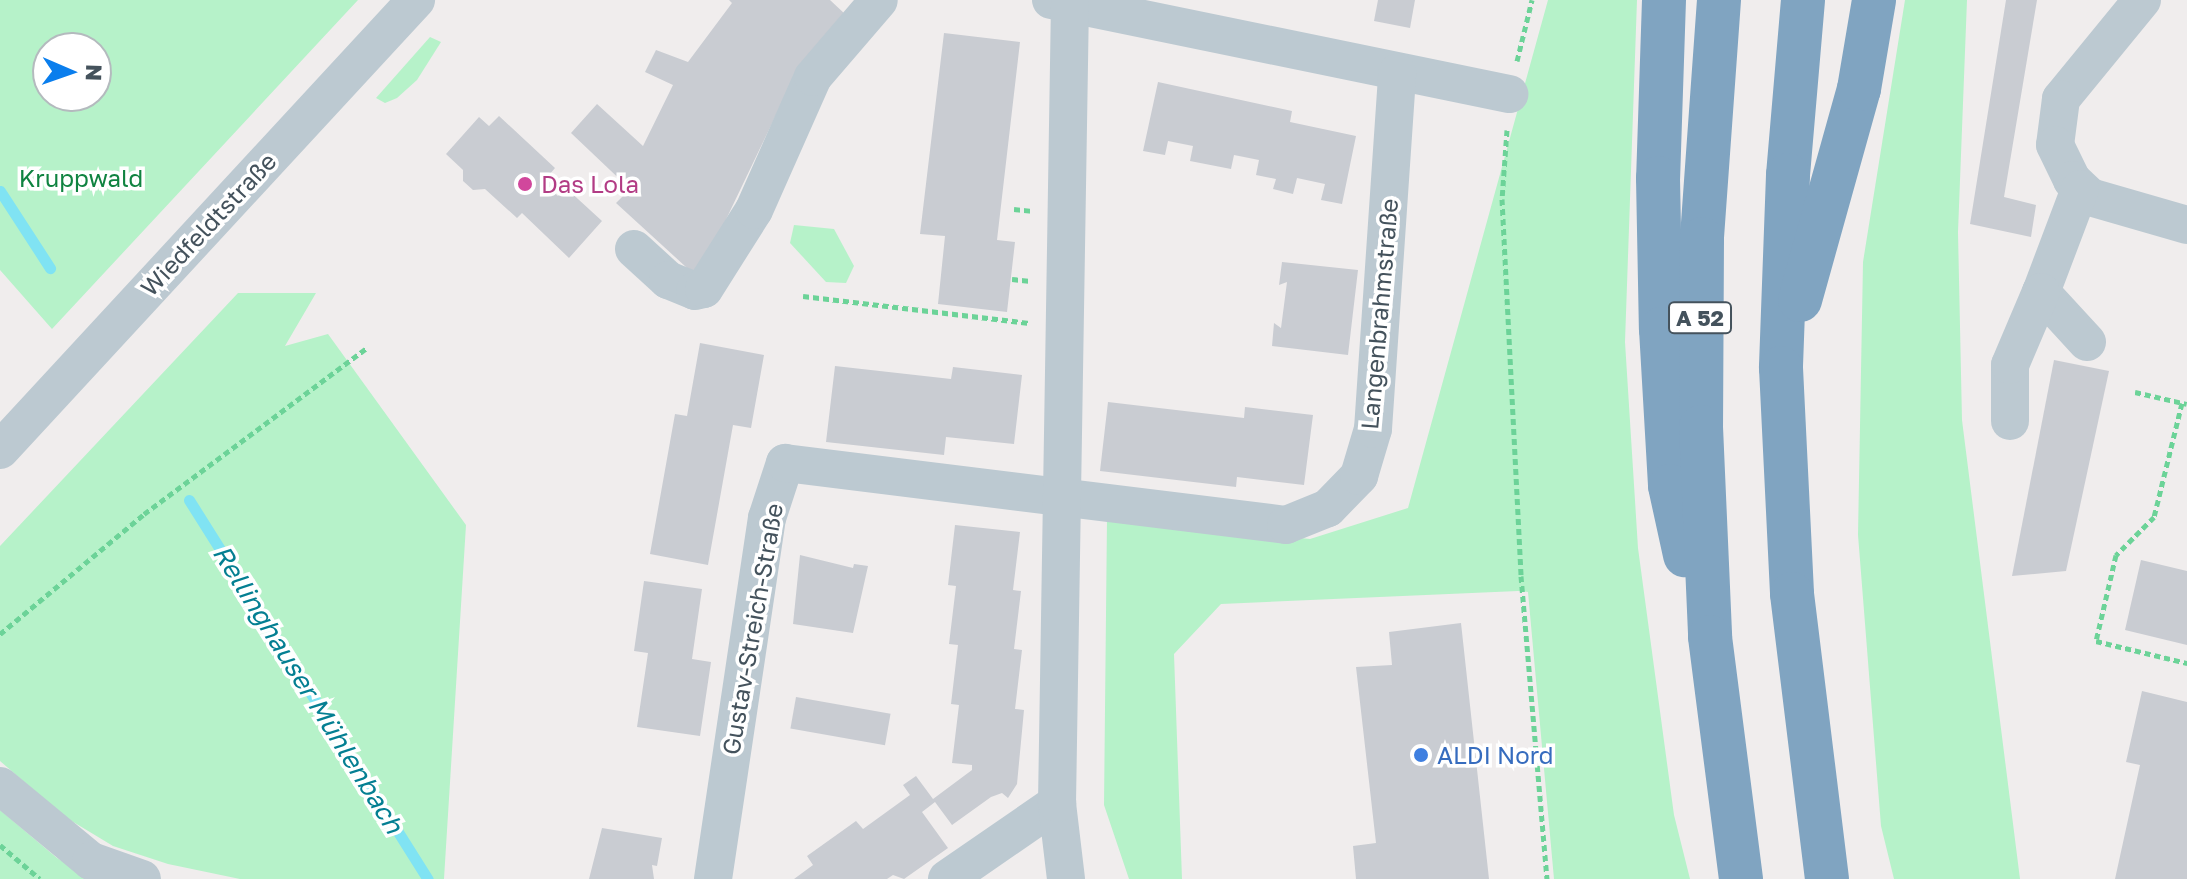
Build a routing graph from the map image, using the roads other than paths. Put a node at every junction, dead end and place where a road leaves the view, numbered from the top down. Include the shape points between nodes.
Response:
1 (416, 0) edge
2 (879, 0) edge
3 (1664, 0) edge
4 (1719, 0) edge
5 (1803, 0) edge
6 (1874, 0) edge
7 (2142, 0) edge
8 (1060, 2) edge
9 (1397, 73) junction
10 (1509, 94) road end
11 (2080, 189) junction
12 (2187, 225) edge
13 (634, 249) dead end
14 (2041, 292) junction
15 (2087, 342) dead end
16 (1781, 368) junction
17 (2010, 421) dead end
18 (0, 450) edge
19 (1058, 498) junction
20 (1710, 637) junction
21 (0, 786) edge
22 (1057, 803) junction
23 (142, 879) edge
24 (713, 879) edge
25 (947, 879) edge
26 (1066, 879) edge
27 (1741, 879) edge
28 (1827, 879) edge

1 - 18 street, Wiedfeldtstraße
2 - 13 street via 813,77 754,210 704,289 695,291 668,280
3 - 20 highway via 1658,178 1664,419 1682,544
4 - 20 highway, A 52 via 1700,311
5 - 16 highway via 1788,175
6 - 16 highway via 1859,89
7 - 11 street via 2069,88 2056,113 2055,145
8 - 9 street
8 - 19 street
9 - 10 street
9 - 19 street, Langenbrahmstraße via 1373,429 1359,476 1328,508 1286,525
11 - 12 street via 2103,203
11 - 14 street
14 - 15 street
14 - 17 street via 2010,365
16 - 28 highway via 1792,594
19 - 22 street
19 - 24 street, Gustav-Streich-Straße via 785,463 767,518
20 - 27 highway, A 52
21 - 23 street via 91,861
22 - 25 street
22 - 26 street

